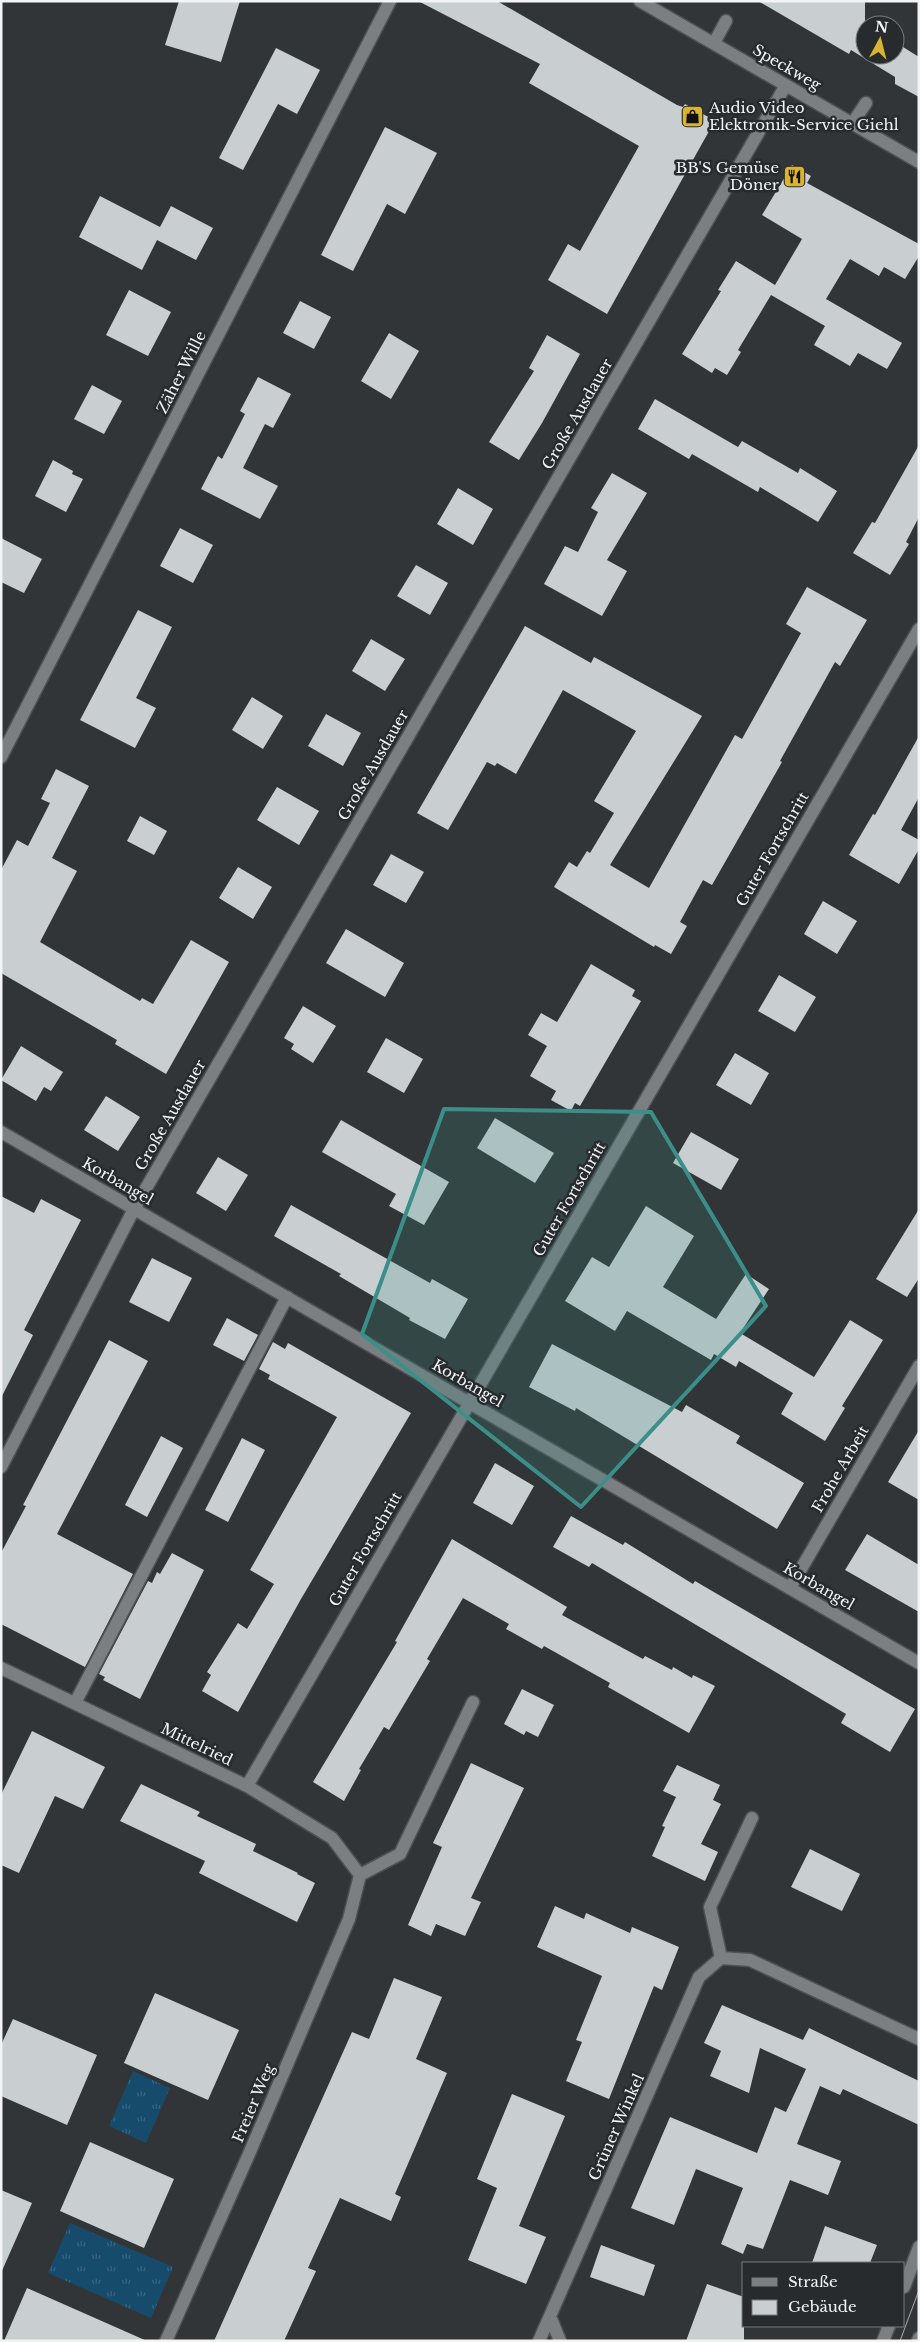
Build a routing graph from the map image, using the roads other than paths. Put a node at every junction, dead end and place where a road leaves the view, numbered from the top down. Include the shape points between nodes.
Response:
1 (390, 1) edge
2 (640, 1) edge
3 (726, 21) dead end
4 (714, 44) junction
5 (786, 85) junction
6 (866, 103) dead end
7 (852, 124) junction
8 (919, 162) edge
9 (919, 629) edge
10 (1, 757) edge
11 (1, 1132) edge
12 (134, 1209) junction
13 (286, 1297) junction
14 (919, 1366) edge
15 (469, 1403) junction
16 (1, 1467) edge
17 (790, 1588) junction
18 (919, 1663) edge
19 (1, 1668) edge
20 (473, 1702) dead end
21 (75, 1703) junction
22 (247, 1786) junction
23 (752, 1818) dead end
24 (360, 1875) junction
25 (721, 1958) junction
26 (919, 2039) edge
27 (919, 2247) edge
28 (905, 2284) edge
29 (550, 2316) junction
30 (889, 2327) edge
31 (166, 2341) edge
32 (539, 2341) edge
33 (560, 2341) edge
34 (883, 2341) edge

1 - 10 street, Zäher Wille
2 - 4 street, Speckweg
3 - 4 street
4 - 5 street, Speckweg
5 - 7 street, Speckweg
5 - 12 street, Große Ausdauer
6 - 7 street
7 - 8 street, Speckweg
9 - 15 street, Guter Fortschritt
11 - 12 street, Korbangel
12 - 13 street, Korbangel
12 - 16 street, Große Ausdauer
13 - 15 street, Korbangel
13 - 21 street
14 - 17 street, Frohe Arbeit
15 - 17 street, Korbangel
15 - 22 street, Guter Fortschritt
17 - 18 street, Korbangel
19 - 21 street, Mittelried
20 - 24 street via 400,1854
21 - 22 street, Mittelried
22 - 24 street, Mittelried via 332,1838
23 - 25 street via 710,1907
24 - 31 street, Freier Weg via 349,1919
25 - 26 street via 750,1960
25 - 29 street, Grüner Winkel via 699,1977
27 - 28 street
29 - 32 street, Grüner Winkel
29 - 33 street
30 - 34 street

